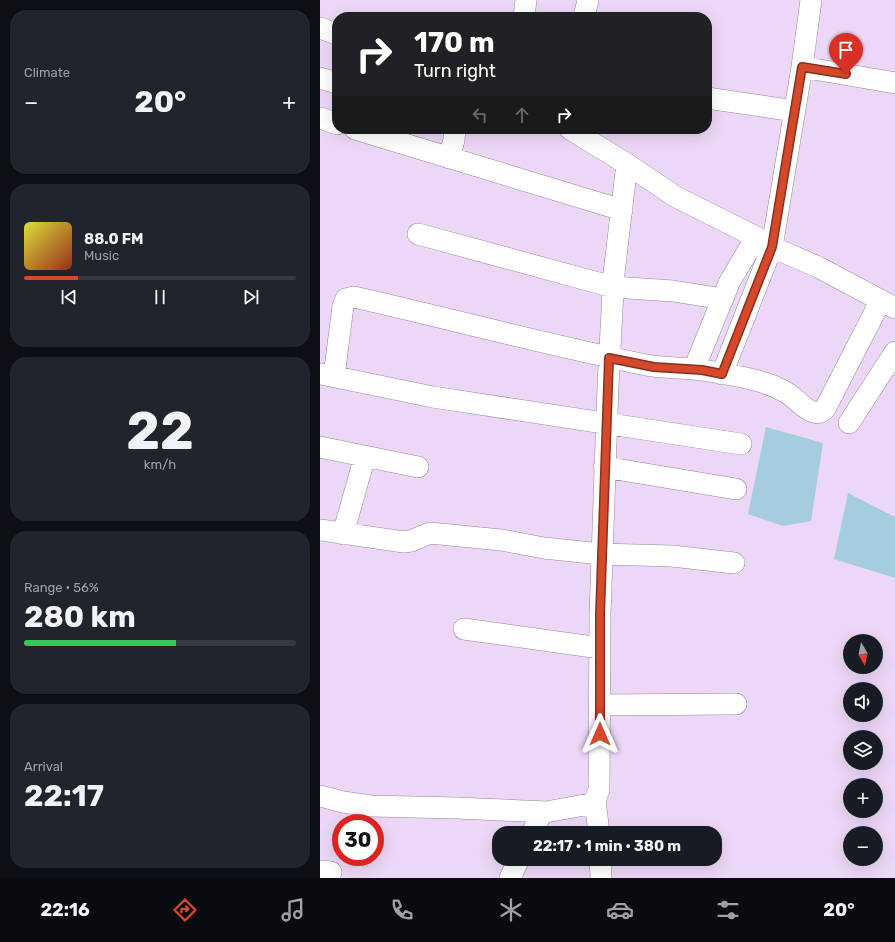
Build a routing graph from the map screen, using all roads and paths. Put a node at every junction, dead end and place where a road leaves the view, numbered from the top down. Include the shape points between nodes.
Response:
1 (526, 0) edge
2 (588, 0) edge
3 (811, 0) edge
4 (525, 12) edge
5 (585, 12) edge
6 (320, 28) edge
7 (332, 32) edge
8 (802, 67) junction
9 (320, 78) edge
10 (332, 82) edge
11 (895, 83) edge
12 (712, 99) edge
13 (795, 111) junction
14 (320, 118) edge
15 (332, 122) edge
16 (371, 134) edge
17 (455, 134) edge
18 (578, 134) edge
19 (449, 158) junction
20 (627, 164) junction
21 (622, 210) junction
22 (418, 234) dead end
23 (764, 242) junction
24 (613, 288) junction
25 (723, 299) junction
26 (888, 304) edge
27 (895, 352) edge
28 (609, 358) junction
29 (694, 369) junction
30 (722, 374) junction
31 (327, 375) edge
32 (606, 423) junction
33 (849, 423) dead end
34 (741, 444) dead end
35 (320, 447) edge
36 (365, 456) junction
37 (418, 467) dead end
38 (604, 467) junction
39 (736, 489) dead end
40 (320, 530) edge
41 (343, 534) junction
42 (602, 554) junction
43 (734, 563) dead end
44 (464, 629) dead end
45 (600, 648) junction
46 (736, 704) dead end
47 (600, 705) junction
48 (320, 796) edge
49 (595, 800) junction
50 (546, 812) junction
51 (535, 826) edge
52 (598, 826) edge
53 (516, 866) edge
54 (600, 866) edge
55 (510, 878) edge
56 (601, 878) edge

1 - 4 street
2 - 5 street
3 - 8 street
6 - 7 street
8 - 11 street
8 - 13 street
9 - 10 street
12 - 13 street
13 - 23 street
14 - 15 street
16 - 19 street
17 - 19 street
18 - 20 street
19 - 21 street
20 - 21 street
20 - 23 street via 676,197
21 - 24 street
22 - 24 street
23 - 25 street via 734,273
23 - 26 street
23 - 30 street
24 - 25 street via 673,291
24 - 28 street
25 - 29 street
26 - 30 street via 822,412 807,410 788,393 764,383
27 - 33 street
28 - 29 street via 654,367
28 - 31 street via 354,297 346,299 342,306
28 - 32 street
29 - 30 street
31 - 32 street via 433,397
32 - 34 street
32 - 38 street
35 - 36 street
36 - 37 street
36 - 41 street
38 - 39 street
38 - 42 street
40 - 41 street
41 - 42 street via 404,542 430,533
42 - 43 street via 672,556
42 - 45 street
44 - 45 street
45 - 47 street
46 - 47 street
47 - 49 street via 599,790
48 - 50 street via 371,806
49 - 50 street via 590,804
49 - 52 street
50 - 51 street via 541,814
53 - 55 street
54 - 56 street

